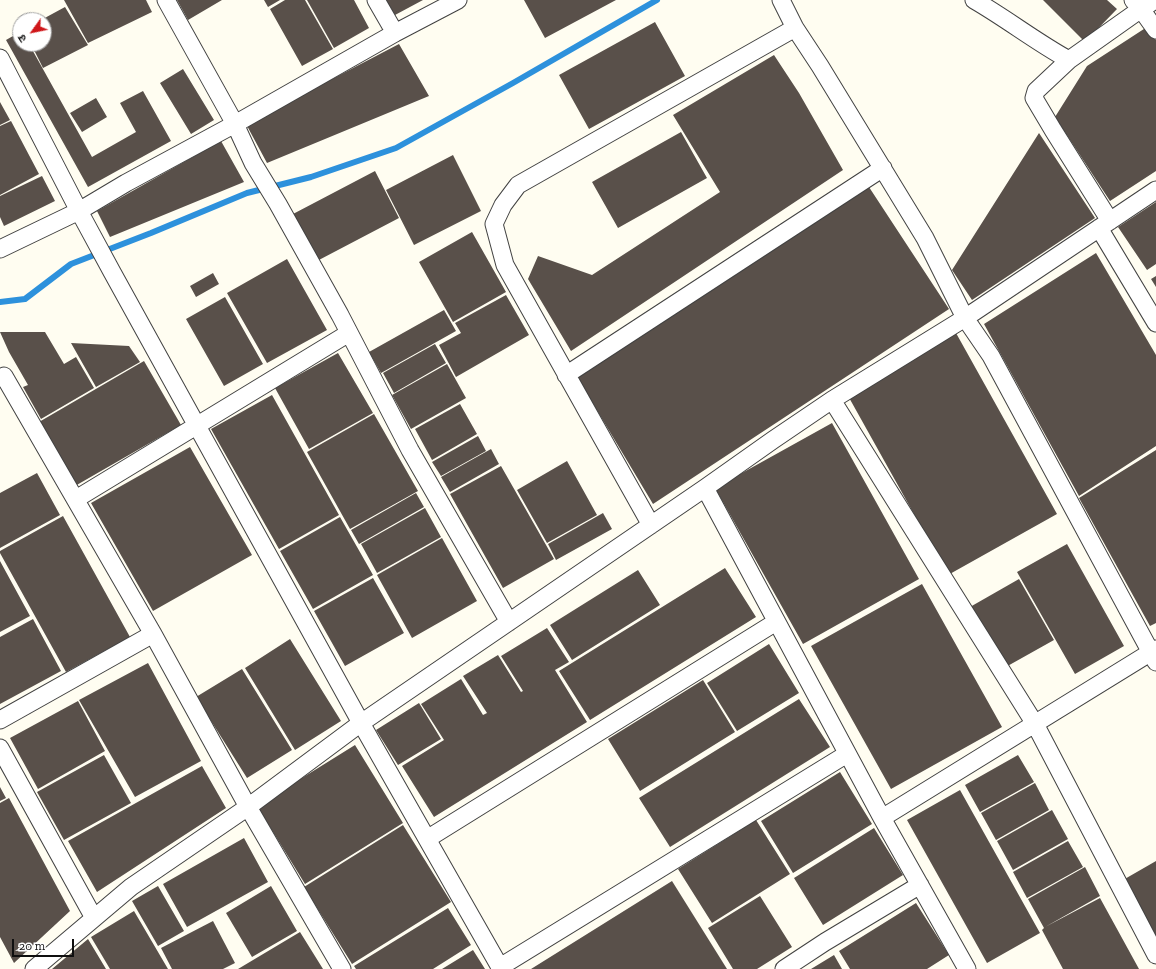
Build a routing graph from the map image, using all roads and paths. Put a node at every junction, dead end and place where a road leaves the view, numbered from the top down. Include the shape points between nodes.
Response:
1 (166, 0) edge
2 (376, 0) edge
3 (458, 0) edge
4 (781, 0) edge
5 (974, 0) edge
6 (1143, 3) edge
7 (795, 28) junction
8 (1156, 30) edge
9 (395, 33) junction
10 (0, 58) edge
11 (1070, 60) junction
12 (235, 124) junction
13 (883, 168) junction
14 (1156, 190) edge
15 (79, 211) junction
16 (1104, 225) junction
17 (0, 249) edge
18 (965, 318) junction
19 (1156, 323) edge
20 (349, 333) junction
21 (2, 372) edge
22 (566, 375) junction
23 (832, 400) junction
24 (197, 425) junction
25 (705, 488) junction
26 (76, 499) junction
27 (651, 525) junction
28 (509, 622) junction
29 (776, 622) junction
30 (153, 634) junction
31 (1154, 654) edge
32 (0, 720) edge
33 (361, 723) junction
34 (1035, 724) junction
35 (0, 748) edge
36 (847, 754) junction
37 (248, 807) junction
38 (882, 818) junction
39 (427, 839) junction
40 (920, 885) junction
41 (94, 918) junction
42 (1156, 955) edge
43 (501, 968) edge
44 (34, 969) edge
45 (342, 969) edge
46 (784, 969) edge
47 (967, 969) edge

1 - 12 street
2 - 9 street
3 - 9 street
4 - 7 street
5 - 11 street via 1047,48
6 - 8 street
6 - 11 street
7 - 13 street
7 - 22 street via 518,185 503,205 494,224 505,265
9 - 12 street
10 - 15 street
11 - 16 street via 1036,92 1034,98
12 - 15 street
12 - 20 street via 253,162
13 - 18 street via 925,238
13 - 22 street
14 - 16 street
15 - 17 street
15 - 24 street
16 - 18 street
16 - 19 street
18 - 23 street
18 - 31 street via 991,356
20 - 24 street
20 - 28 street via 410,450
21 - 26 street
22 - 27 street
23 - 25 street
23 - 34 street
24 - 26 street
24 - 33 street
25 - 27 street
25 - 29 street
26 - 30 street
27 - 28 street
28 - 33 street
29 - 36 street
29 - 39 street
30 - 32 street
30 - 37 street
31 - 34 street
33 - 37 street
33 - 39 street
34 - 38 street
34 - 42 street
35 - 41 street
36 - 38 street
36 - 43 street
37 - 41 street via 131,887
37 - 45 street
38 - 40 street
39 - 43 street
40 - 46 street
40 - 47 street
41 - 44 street

